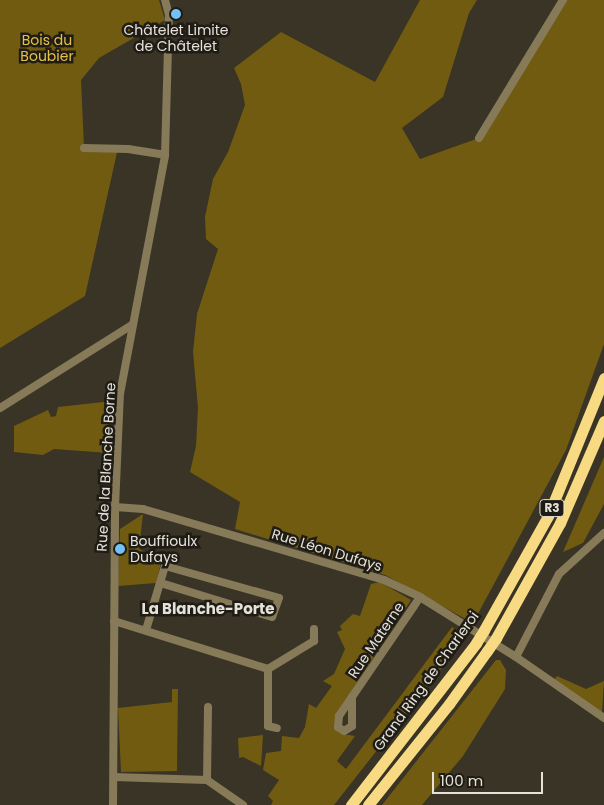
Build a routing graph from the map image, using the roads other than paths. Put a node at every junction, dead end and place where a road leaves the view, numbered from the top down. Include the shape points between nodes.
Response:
1 (165, 0) edge
2 (563, 0) edge
3 (479, 138) dead end
4 (84, 148) dead end
5 (165, 155) junction
6 (132, 325) junction
7 (604, 378) edge
8 (0, 408) edge
9 (604, 421) edge
10 (115, 507) junction
11 (604, 533) edge
12 (161, 583) junction
13 (420, 597) junction
14 (114, 621) junction
15 (314, 629) dead end
16 (146, 630) junction
17 (516, 657) junction
18 (268, 669) junction
19 (352, 697) dead end
20 (208, 706) dead end
21 (604, 718) edge
22 (277, 728) dead end
23 (114, 777) junction
24 (207, 780) junction
25 (113, 805) edge
26 (243, 805) edge
27 (351, 805) edge
28 (368, 805) edge

1 - 5 street, Rue de la Blanche Borne via 169,15
2 - 3 street
4 - 5 street via 128,149
5 - 6 street, Rue de la Blanche Borne
6 - 8 street
6 - 10 street, Rue de la Blanche Borne via 120,394
7 - 27 highway, Grand Ring de Charleroi / R3, bridge via 548,516 484,630
9 - 28 highway, Grand Ring de Charleroi / R3, bridge via 560,523 496,638 450,704
10 - 13 street, Rue Léon Dufays via 143,509 267,545 384,580
10 - 14 street, Rue de la Blanche Borne
11 - 17 street via 558,574
12 - 12 street via 272,617 279,598 165,566
12 - 16 street
13 - 17 street, Rue Léon Dufays
13 - 19 street, Rue Materne
14 - 16 street
14 - 23 street, Rue de la Blanche Borne
15 - 18 street via 314,641
16 - 18 street
17 - 21 street, Rue Léon Dufays
18 - 22 street via 268,726
20 - 24 street
23 - 24 street
23 - 25 street, Rue de la Blanche Borne
24 - 26 street

